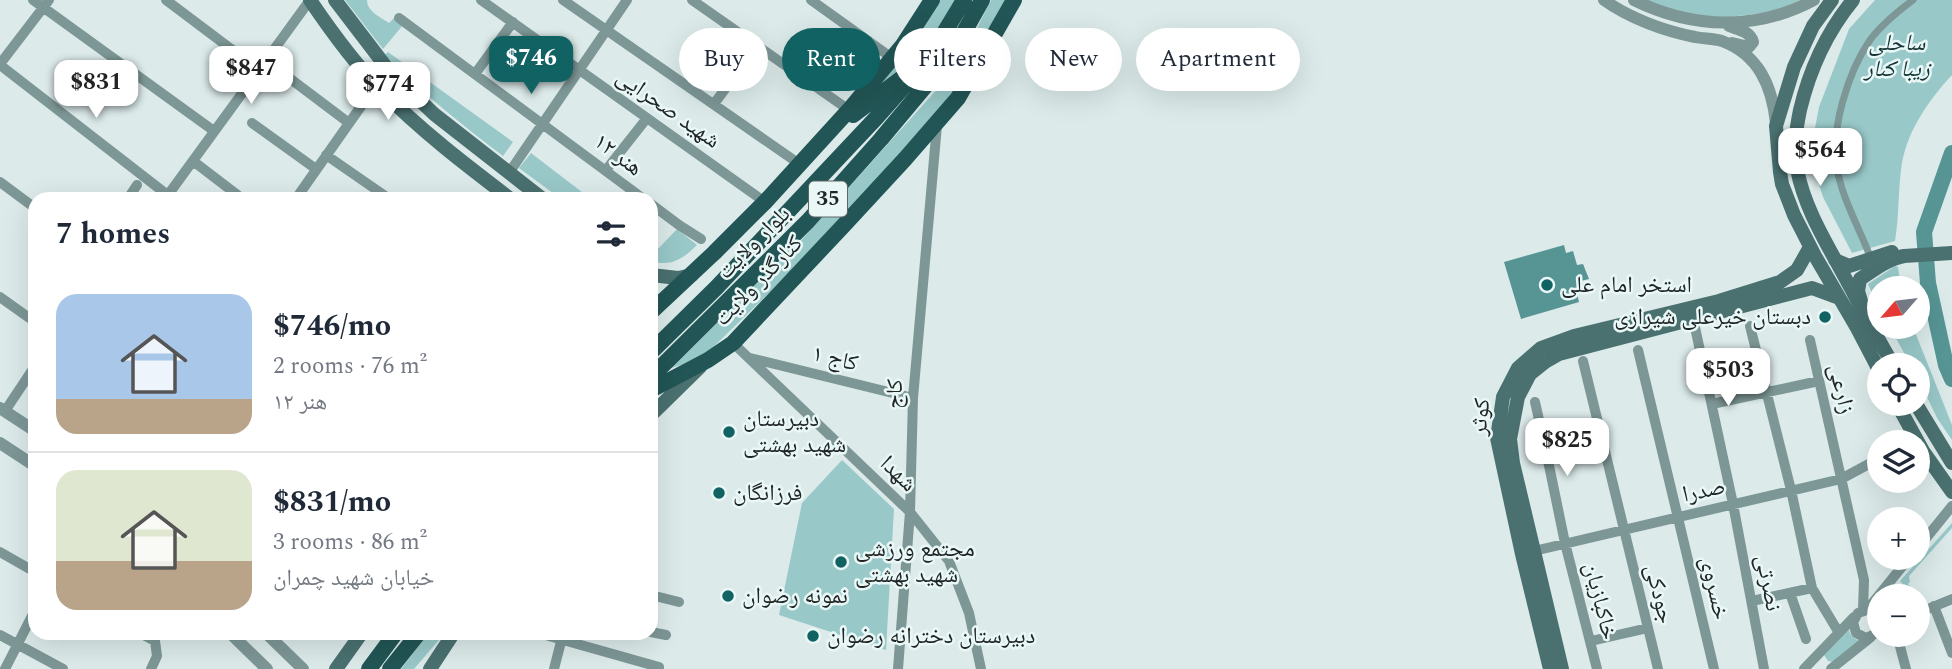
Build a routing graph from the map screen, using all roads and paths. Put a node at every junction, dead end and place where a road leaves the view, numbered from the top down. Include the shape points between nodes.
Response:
1 (33, 0) edge
2 (166, 0) edge
3 (310, 0) edge
4 (335, 0) edge
5 (481, 0) edge
6 (563, 0) edge
7 (583, 0) edge
8 (627, 0) edge
9 (692, 0) edge
10 (811, 0) edge
11 (964, 0) edge
12 (982, 0) edge
13 (1014, 0) edge
14 (1604, 0) edge
15 (1634, 0) edge
16 (1814, 0) edge
17 (1832, 0) edge
18 (1853, 0) edge
19 (1913, 0) edge
20 (925, 3) edge
21 (46, 4) edge
22 (576, 9) junction
23 (399, 18) dead end
24 (513, 22) junction
25 (1721, 23) junction
26 (732, 28) edge
27 (947, 28) edge
28 (607, 30) junction
29 (1718, 40) junction
30 (768, 54) edge
31 (892, 58) junction
32 (0, 64) edge
33 (259, 71) junction
34 (580, 71) junction
35 (284, 74) dead end
36 (475, 74) junction
37 (894, 84) edge
38 (376, 85) junction
39 (724, 91) edge
40 (900, 91) edge
41 (714, 104) junction
42 (849, 110) junction
43 (648, 118) junction
44 (937, 122) junction
45 (252, 123) dead end
46 (349, 123) junction
47 (835, 124) junction
48 (543, 125) junction
49 (1776, 126) junction
50 (214, 131) junction
51 (326, 155) junction
52 (193, 161) junction
53 (799, 163) junction
54 (316, 169) junction
55 (606, 170) junction
56 (509, 173) junction
57 (0, 182) edge
58 (137, 185) dead end
59 (132, 192) edge
60 (165, 192) edge
61 (174, 192) edge
62 (234, 192) edge
63 (301, 192) edge
64 (379, 192) edge
65 (501, 192) edge
66 (534, 192) edge
67 (635, 192) edge
68 (765, 202) junction
69 (28, 203) edge
70 (658, 209) edge
71 (701, 239) dead end
72 (1810, 247) junction
73 (1950, 248) edge
74 (1904, 252) junction
75 (1871, 259) junction
76 (1835, 260) junction
77 (692, 275) junction
78 (658, 276) edge
79 (1782, 289) junction
80 (0, 298) edge
81 (1839, 298) junction
82 (658, 303) edge
83 (28, 317) edge
84 (1693, 318) junction
85 (1867, 321) joint
86 (1646, 325) junction
87 (1750, 326) dead end
88 (1810, 340) dead end
89 (733, 343) junction
90 (658, 345) edge
91 (1638, 350) dead end
92 (1869, 353) edge
93 (747, 357) junction
94 (708, 360) junction
95 (1583, 360) dead end
96 (658, 370) edge
97 (28, 376) edge
98 (1819, 381) junction
99 (658, 386) edge
100 (1767, 392) junction
101 (913, 398) junction
102 (1535, 402) dead end
103 (1712, 404) junction
104 (658, 408) edge
105 (3, 410) edge
106 (1923, 416) edge
107 (28, 426) edge
108 (1600, 433) junction
109 (0, 443) edge
110 (1545, 446) junction
111 (28, 461) edge
112 (1952, 463) edge
113 (1930, 464) edge
114 (1867, 465) edge
115 (1841, 479) junction
116 (1791, 490) junction
117 (1952, 492) edge
118 (1733, 504) junction
119 (1952, 506) edge
120 (910, 512) junction
121 (1677, 516) junction
122 (1624, 529) junction
123 (1930, 533) edge
124 (1565, 543) junction
125 (0, 552) edge
126 (1528, 553) junction
127 (28, 568) edge
128 (1899, 570) edge
129 (1812, 588) junction
130 (1790, 593) junction
131 (658, 597) edge
132 (1952, 599) edge
133 (1752, 601) junction
134 (679, 602) dead end
135 (1934, 606) junction
136 (1930, 608) edge
137 (1861, 613) junction
138 (1867, 613) edge
139 (28, 624) edge
140 (1648, 628) junction
141 (658, 633) edge
142 (1839, 633) junction
143 (0, 635) edge
144 (666, 635) dead end
145 (1867, 638) edge
146 (1806, 639) dead end
147 (153, 640) edge
148 (237, 640) edge
149 (273, 640) edge
150 (357, 640) edge
151 (391, 640) edge
152 (413, 640) edge
153 (449, 640) edge
154 (561, 640) edge
155 (575, 640) edge
156 (1867, 640) edge
157 (1591, 641) junction
158 (18, 643) junction
159 (1900, 647) edge
160 (286, 652) junction
161 (1952, 653) edge
162 (1817, 657) junction
163 (284, 667) edge
164 (5, 669) edge
165 (64, 669) edge
166 (151, 669) edge
167 (267, 669) edge
168 (303, 669) edge
169 (336, 669) edge
170 (369, 669) edge
171 (390, 669) edge
172 (430, 669) edge
173 (554, 669) edge
174 (659, 669) edge
175 (898, 669) edge
176 (981, 669) edge
177 (1550, 669) edge
178 (1562, 669) edge
179 (1597, 669) edge
180 (1658, 669) edge
181 (1714, 669) edge
182 (1764, 669) edge
183 (1804, 669) edge
184 (1822, 669) edge
185 (1831, 669) edge
186 (1906, 669) edge

1 - 21 street
2 - 33 street
3 - 33 street
3 - 38 main road
4 - 56 main road via 390,72 434,114
5 - 24 street, شهید صحرایی
6 - 22 street
7 - 22 street
8 - 28 street
9 - 26 street
10 - 31 street
11 - 27 main road, بلوار ولایت / 35
12 - 96 main road, بلوار ولایت / 35 via 937,72 808,222
13 - 44 main road, کنارگذر ولایت via 958,98
14 - 29 street via 1659,26
15 - 25 street via 1695,21
16 - 25 street via 1776,17
17 - 49 main road via 1813,26 1794,67
18 - 76 main road via 1819,52 1795,134 1803,194
19 - 75 street via 1870,41 1852,76 1836,131 1837,171
20 - 31 main road
21 - 32 street
21 - 50 street
22 - 28 street
23 - 36 street, هنر ۱۲
24 - 34 street, شهید صحرایی
24 - 36 street
25 - 29 street via 1744,31 1753,42 1749,47
28 - 34 street
28 - 41 street
29 - 49 street via 1735,47 1763,75 1772,93
30 - 42 street
31 - 42 main road
32 - 60 street
33 - 50 street
34 - 43 street, شهید صحرایی
34 - 48 street
35 - 46 street
36 - 48 street, هنر ۱۲
37 - 47 main road
38 - 46 street
38 - 65 main road
39 - 41 street
40 - 90 main road, بلوار ولایت / 35
41 - 53 street
42 - 47 main road
43 - 55 street
43 - 68 street, شهید صحرایی
44 - 89 main road, کنارگذر ولایت
44 - 101 street, کاج
45 - 54 street
46 - 51 street
47 - 53 main road
48 - 55 street, هنر ۱۲
48 - 56 street
49 - 72 main road via 1782,184
50 - 52 street
51 - 54 street
51 - 64 street
52 - 61 street
52 - 62 street
53 - 68 main road
54 - 63 street
55 - 67 street, هنر ۱۲
56 - 66 main road
57 - 69 street
58 - 59 street
68 - 77 main road
70 - 71 street, هنر ۱۲
72 - 79 main road, کوثر
72 - 81 main road
73 - 74 main road
74 - 75 main road
74 - 85 main road via 1860,279 1858,291
75 - 76 main road via 1849,266
76 - 85 main road
77 - 78 main road
77 - 82 main road
79 - 81 main road, کوثر via 1812,288
79 - 84 main road, کوثر
79 - 86 main road, کوثر via 1718,301
80 - 83 street
81 - 92 main road
84 - 86 main road, کوثر
84 - 103 street, نصرتی
86 - 126 main road, کوثر via 1574,336 1541,348 1518,368 1503,397 1497,438
87 - 100 street
88 - 98 street, زارعی
89 - 93 street, شهدا
89 - 94 main road, کنارگذر ولایت
91 - 121 street, خسروی
93 - 101 street, کاج ۱
93 - 120 street, شهدا
94 - 99 main road
94 - 104 main road, کنارگذر ولایت
95 - 108 street, جودکی
97 - 105 street
98 - 100 street
98 - 115 street, زارعی
100 - 103 street
100 - 116 street
101 - 120 street, کاج
102 - 110 street, خاکبازیان
103 - 118 street, نصرتی
105 - 107 street
106 - 112 main road
108 - 110 street
108 - 122 street, جودکی
109 - 111 street
110 - 124 street, خاکبازیان
113 - 117 main road
114 - 115 street, صدرا
115 - 116 street, صدرا
115 - 137 street, زارعی via 1864,580
116 - 118 street, صدرا
116 - 129 street
118 - 121 street, صدرا
118 - 133 street, نصرتی
119 - 123 street
120 - 175 street, کاج
120 - 176 street, شهدا via 948,561 969,613
121 - 122 street, صدرا
121 - 181 street, خسروی
122 - 124 street, صدرا
122 - 140 street, جودکی
124 - 126 street, صدرا
124 - 157 street, خاکبازیان
125 - 127 street
126 - 177 main road, کوثر
126 - 178 main road, کوثر
128 - 137 street
129 - 130 street
129 - 142 street
130 - 133 street
130 - 146 street
131 - 134 street
132 - 135 street
133 - 182 street, نصرتی
135 - 136 street
135 - 161 street
137 - 138 street
137 - 142 street
137 - 145 street via 1853,622 1856,633
139 - 158 street
140 - 157 street
140 - 180 street, جودکی
141 - 144 street
142 - 162 street
143 - 158 street
147 - 166 street via 157,656
148 - 167 street
149 - 160 street
150 - 169 main road
151 - 170 main road
152 - 171 main road
153 - 172 main road
154 - 173 street
155 - 174 street
156 - 185 street
157 - 179 street, خاکبازیان
158 - 164 street
158 - 165 street
159 - 186 street
160 - 163 street
160 - 168 street
162 - 183 street
162 - 184 street

